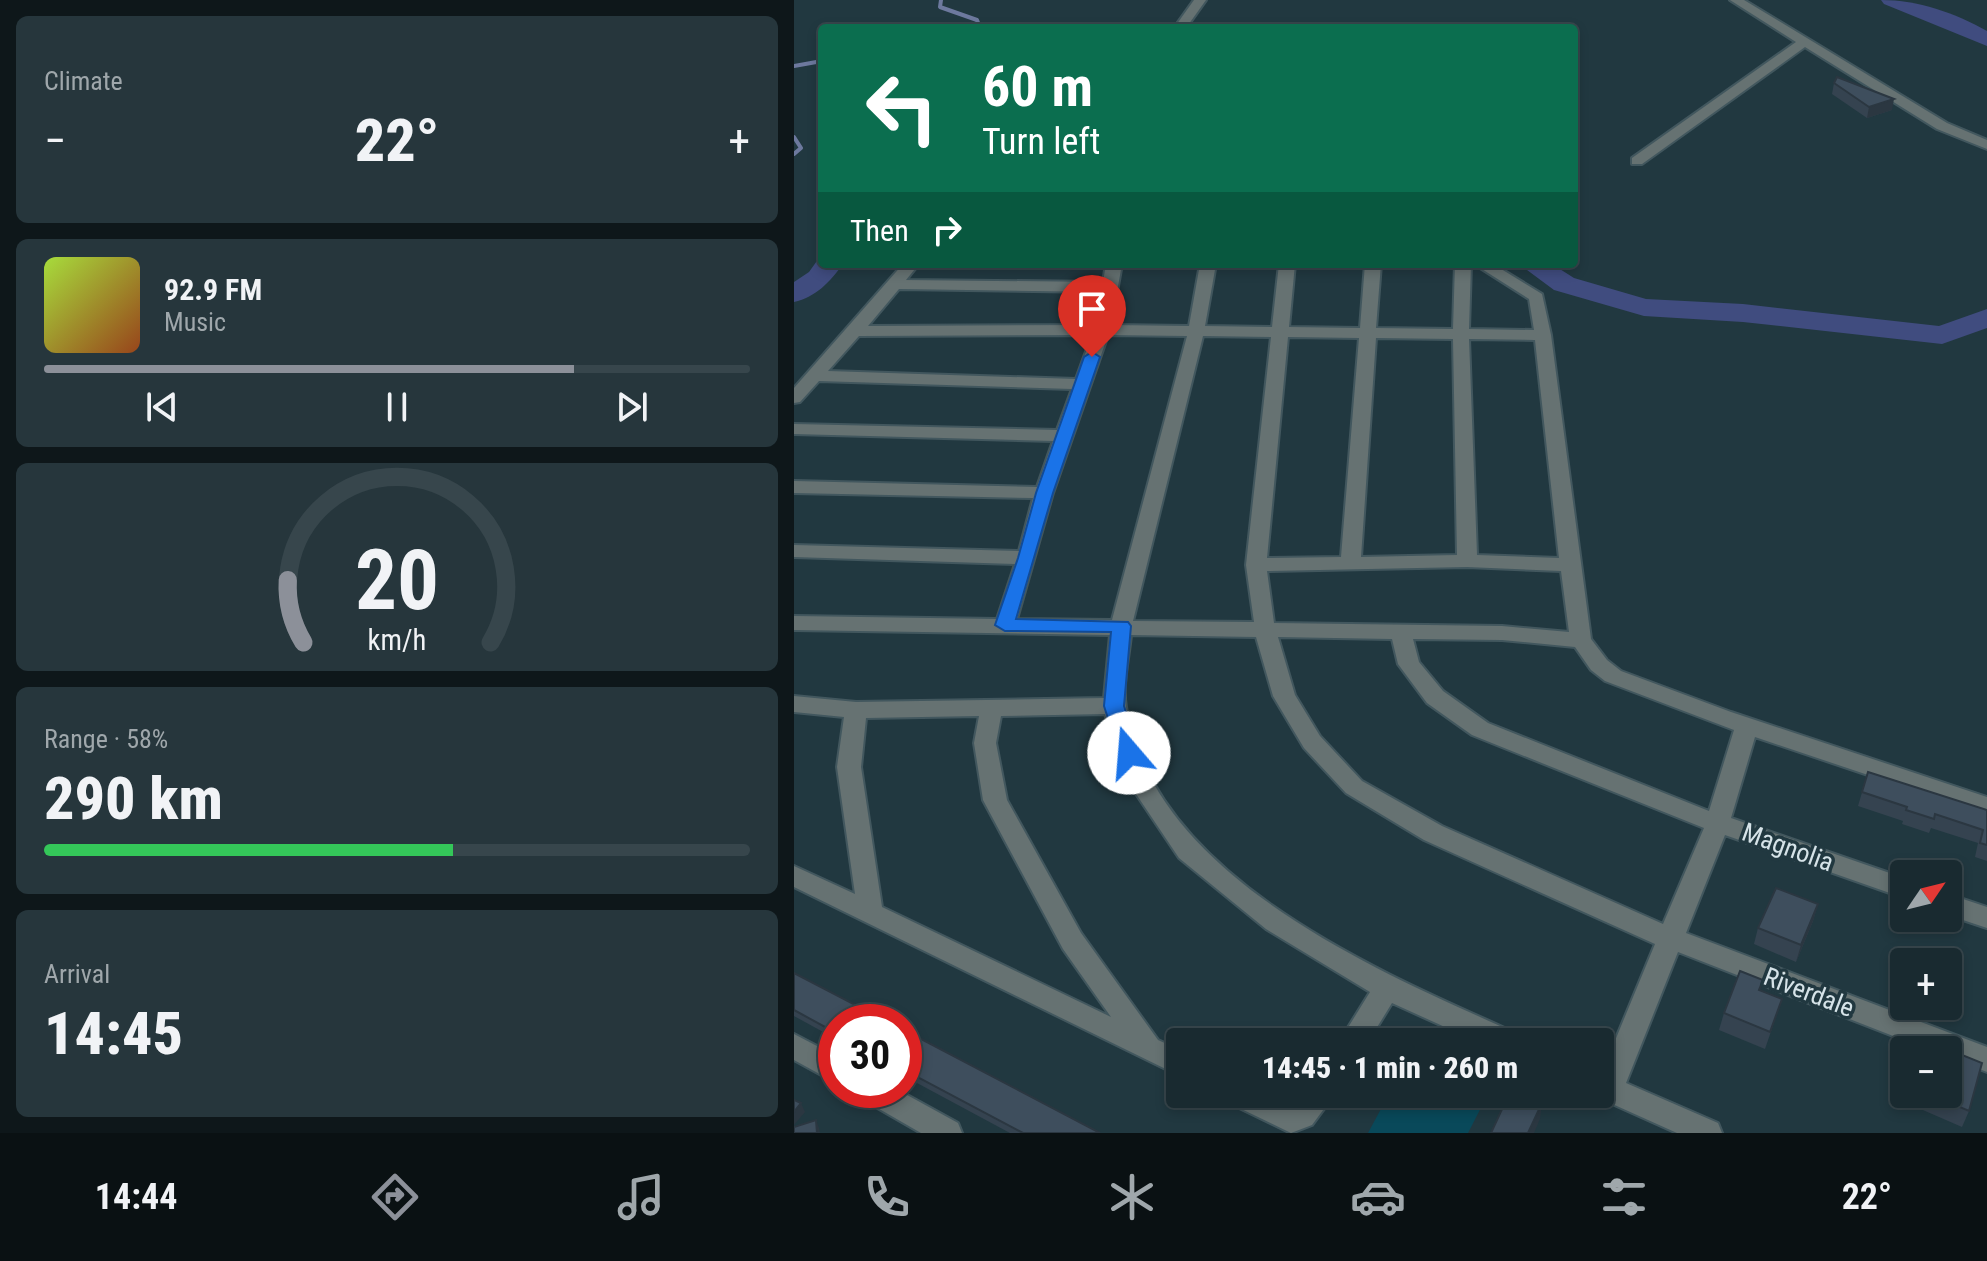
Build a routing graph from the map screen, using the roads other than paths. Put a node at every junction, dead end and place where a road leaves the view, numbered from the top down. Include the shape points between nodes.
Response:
1 (1200, 0) edge
2 (1736, 0) edge
3 (1183, 24) edge
4 (1804, 42) junction
5 (1987, 145) edge
6 (1637, 161) dead end
7 (907, 268) edge
8 (1113, 268) edge
9 (1207, 268) edge
10 (1287, 268) edge
11 (1373, 268) edge
12 (1463, 268) edge
13 (1489, 268) edge
14 (893, 284) junction
15 (1110, 287) junction
16 (1102, 330) junction
17 (855, 331) junction
18 (1196, 333) junction
19 (1279, 334) junction
20 (1370, 334) junction
21 (1543, 335) junction
22 (1461, 336) junction
23 (814, 376) junction
24 (1082, 384) junction
25 (794, 398) edge
26 (794, 429) edge
27 (1063, 436) junction
28 (794, 487) edge
29 (1044, 493) junction
30 (794, 551) edge
31 (1027, 558) junction
32 (1351, 561) junction
33 (1467, 561) junction
34 (1256, 565) junction
35 (1570, 565) junction
36 (794, 623) edge
37 (1005, 625) junction
38 (1121, 626) junction
39 (1265, 630) junction
40 (1401, 633) junction
41 (1581, 640) junction
42 (794, 704) edge
43 (1114, 706) junction
44 (991, 709) junction
45 (856, 710) junction
46 (1747, 726) junction
47 (1987, 806) edge
48 (1718, 822) junction
49 (794, 876) edge
50 (1890, 883) edge
51 (1962, 909) edge
52 (870, 912) junction
53 (1987, 918) edge
54 (1671, 939) junction
55 (1387, 988) junction
56 (1362, 1028) edge
57 (1475, 1028) edge
58 (794, 1046) edge
59 (1149, 1048) junction
60 (1166, 1057) edge
61 (818, 1060) edge
62 (1987, 1060) edge
63 (1614, 1083) edge
64 (1614, 1092) edge
65 (904, 1108) edge
66 (1266, 1108) edge
67 (1309, 1108) edge
68 (948, 1133) edge
69 (1708, 1133) edge

1 - 3 street
2 - 4 street
4 - 5 street via 1942,126
4 - 6 street
7 - 14 street
8 - 15 street
9 - 18 street
10 - 19 street, Riverdale
11 - 20 street
12 - 22 street
13 - 21 street via 1536,297
14 - 15 street
14 - 17 street
15 - 16 street
16 - 17 street
16 - 18 street
16 - 24 street
17 - 23 street
18 - 19 street
18 - 38 street
19 - 20 street
19 - 34 street, Riverdale
20 - 22 street
20 - 32 street
21 - 22 street
21 - 35 street
22 - 33 street
23 - 24 street
23 - 25 street
24 - 27 street
26 - 27 street
27 - 29 street
28 - 29 street
29 - 31 street
30 - 31 street
31 - 37 street
32 - 33 street
32 - 34 street
33 - 35 street
34 - 39 street, Riverdale
35 - 41 street
36 - 37 street
37 - 38 street
38 - 39 street
38 - 43 street
39 - 40 street
39 - 54 street, Riverdale via 1284,696 1312,742 1354,787 1433,833
40 - 41 street
40 - 48 street, Magnolia via 1409,664 1435,697 1480,729
41 - 46 street via 1613,676
42 - 45 street
43 - 44 street
43 - 55 street via 1136,776 1188,851 1275,922
44 - 45 street
44 - 59 street via 985,743 995,800 1072,941
45 - 52 street via 849,767
46 - 47 street
46 - 48 street
48 - 50 street, Magnolia
48 - 54 street
49 - 52 street
51 - 53 street
52 - 59 street
54 - 62 street, Riverdale
54 - 63 street
55 - 56 street
55 - 57 street
58 - 61 street
59 - 60 street
64 - 69 street
65 - 68 street
66 - 67 street via 1290,1120

